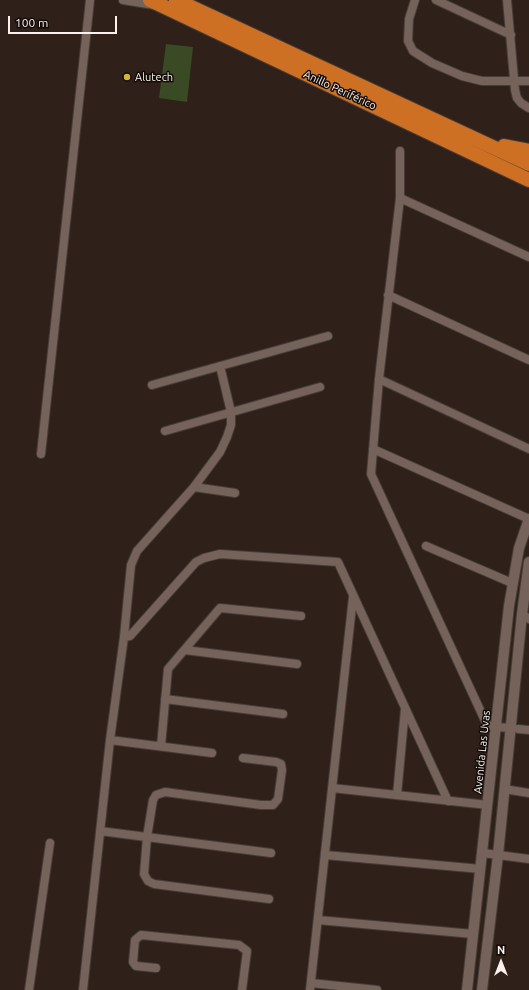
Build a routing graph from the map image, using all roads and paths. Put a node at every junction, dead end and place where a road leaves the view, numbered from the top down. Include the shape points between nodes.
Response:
1 (90, 0) edge
2 (123, 0) edge
3 (176, 0) edge
4 (415, 0) edge
5 (436, 0) edge
6 (507, 0) edge
7 (157, 3) edge
8 (511, 35) junction
9 (514, 81) junction
10 (529, 81) edge
11 (529, 108) edge
12 (479, 141) junction
13 (529, 151) edge
14 (400, 152) dead end
15 (529, 164) edge
16 (509, 170) junction
17 (529, 180) edge
18 (529, 183) edge
19 (400, 198) junction
20 (529, 257) edge
21 (388, 295) junction
22 (328, 336) dead end
23 (529, 360) edge
24 (220, 366) junction
25 (379, 379) junction
26 (152, 386) dead end
27 (320, 387) dead end
28 (231, 412) junction
29 (165, 431) dead end
30 (373, 449) junction
31 (529, 449) edge
32 (41, 454) dead end
33 (194, 488) junction
34 (234, 493) dead end
35 (529, 519) edge
36 (426, 546) dead end
37 (529, 562) edge
38 (512, 583) junction
39 (353, 596) junction
40 (301, 616) dead end
41 (526, 617) edge
42 (124, 637) junction
43 (185, 650) junction
44 (297, 664) dead end
45 (165, 699) junction
46 (405, 708) junction
47 (283, 714) dead end
48 (496, 727) junction
49 (514, 729) junction
50 (529, 730) edge
51 (110, 740) junction
52 (161, 746) junction
53 (212, 753) dead end
54 (243, 758) dead end
55 (332, 788) junction
56 (504, 789) junction
57 (529, 793) edge
58 (397, 795) junction
59 (448, 801) junction
60 (488, 806) junction
61 (100, 831) junction
62 (147, 837) junction
63 (50, 843) dead end
64 (272, 853) dead end
65 (483, 853) junction
66 (325, 855) junction
67 (498, 855) junction
68 (529, 860) edge
69 (481, 869) junction
70 (269, 899) dead end
71 (318, 920) junction
72 (473, 934) junction
73 (156, 968) dead end
74 (310, 986) edge
75 (29, 990) edge
76 (83, 990) edge
77 (242, 990) edge
78 (377, 990) edge
79 (467, 990) edge
80 (482, 990) edge

1 - 32 street
2 - 7 street
3 - 12 highway, Anillo Periférico
4 - 9 street via 409,20 408,41 413,51 432,63 462,76 482,81
5 - 8 street
6 - 8 street
7 - 16 highway, Anillo Periférico
8 - 9 street
9 - 10 street
9 - 11 street via 517,98
12 - 13 highway
12 - 15 highway, Anillo Periférico
14 - 19 street
16 - 17 highway, Anillo Periférico
16 - 18 highway
19 - 20 street
19 - 21 street
21 - 23 street
21 - 25 street
22 - 24 street
24 - 26 street
24 - 28 street
25 - 30 street
25 - 31 street
27 - 28 street
28 - 29 street
28 - 33 street via 227,437
30 - 35 street
30 - 48 street via 371,474 480,711 487,725
33 - 34 street
33 - 42 street via 137,552 131,565
35 - 38 street, Avenida Las Uvas via 519,548
36 - 38 street
37 - 41 street
38 - 48 street, Avenida Las Uvas
39 - 42 street via 338,562 211,555 196,562 130,636
39 - 46 street
39 - 55 street
40 - 43 street via 220,608
41 - 49 street
42 - 51 street
43 - 44 street
43 - 45 street via 168,669
45 - 47 street
45 - 52 street
46 - 58 street
46 - 59 street
48 - 49 street
48 - 60 street, Avenida Las Uvas
49 - 50 street
49 - 56 street
51 - 52 street
51 - 61 street
52 - 53 street
54 - 62 street via 281,764 278,799 273,805 165,792 156,795 152,800
55 - 58 street
55 - 66 street
56 - 57 street
56 - 67 street
58 - 59 street
59 - 60 street
60 - 65 street, Avenida Las Uvas
61 - 62 street
61 - 76 street
62 - 64 street
62 - 70 street via 144,874 148,881 154,884
63 - 75 street
65 - 67 street
65 - 69 street, Avenida Las Uvas
66 - 69 street
66 - 71 street
67 - 68 street
67 - 80 street
69 - 72 street, Avenida Las Uvas
71 - 72 street
71 - 74 street
72 - 79 street, Avenida Las Uvas
73 - 77 street via 136,966 133,962 135,940 141,935 239,945 247,950
74 - 78 street

